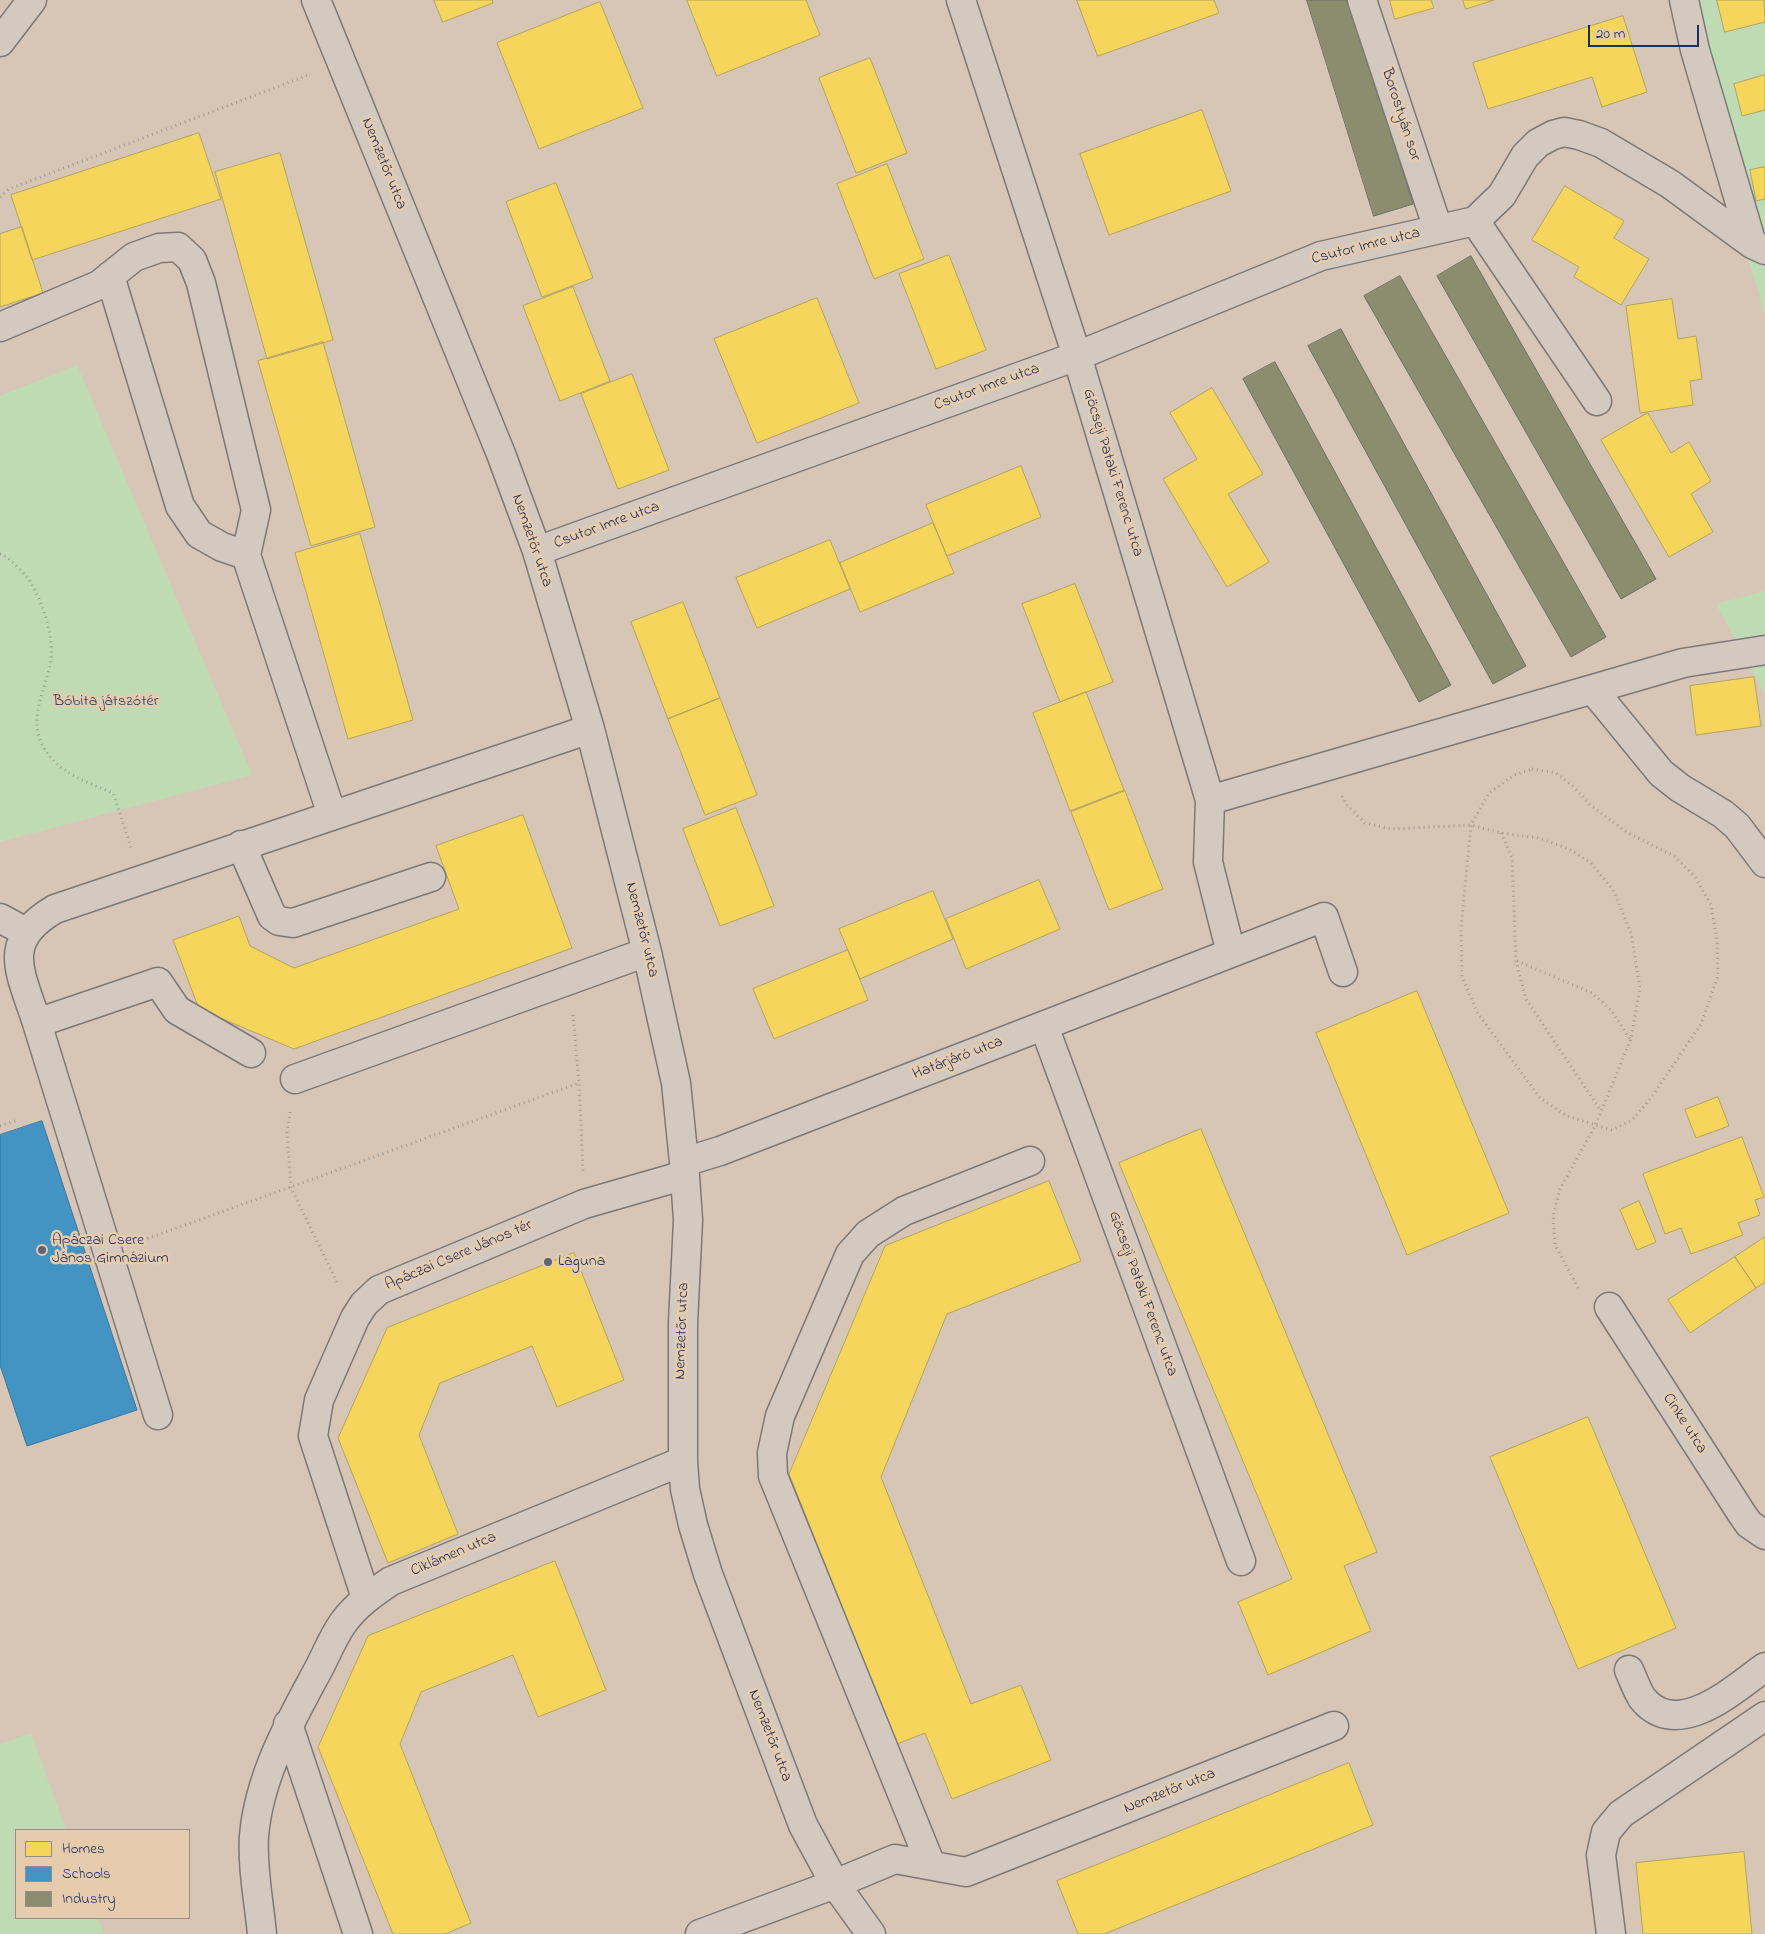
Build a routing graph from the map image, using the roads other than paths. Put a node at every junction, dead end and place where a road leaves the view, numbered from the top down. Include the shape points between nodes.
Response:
1 (32, 0) edge
2 (316, 0) edge
3 (961, 0) edge
4 (1362, 0) edge
5 (1684, 0) edge
6 (0, 42) edge
7 (1475, 221) junction
8 (1438, 229) junction
9 (1759, 247) edge
10 (110, 276) junction
11 (0, 327) edge
12 (1077, 356) junction
13 (1597, 400) dead end
14 (537, 551) junction
15 (246, 556) junction
16 (1765, 650) edge
17 (1594, 691) junction
18 (590, 729) junction
19 (1210, 800) junction
20 (332, 815) junction
21 (242, 845) junction
22 (1765, 863) edge
23 (431, 877) dead end
24 (0, 918) edge
25 (24, 931) junction
26 (647, 952) junction
27 (1231, 953) junction
28 (1344, 972) dead end
29 (37, 1023) junction
30 (1044, 1026) junction
31 (251, 1053) dead end
32 (295, 1079) road end
33 (1030, 1161) dead end
34 (685, 1169) junction
35 (1609, 1307) dead end
36 (158, 1415) dead end
37 (683, 1461) junction
38 (1765, 1535) edge
39 (1241, 1561) dead end
40 (366, 1598) junction
41 (1765, 1667) edge
42 (1629, 1670) dead end
43 (1765, 1716) edge
44 (288, 1724) junction
45 (1334, 1726) dead end
46 (931, 1865) junction
47 (835, 1884) junction
48 (262, 1934) edge
49 (358, 1934) edge
50 (700, 1934) edge
51 (871, 1934) edge
52 (1611, 1934) edge

1 - 6 street
2 - 14 street, Nemzetőr utca
3 - 12 street, Göcseji Pataki Ferenc utca
4 - 8 street, Borostyán sor
5 - 9 street via 1695,50
7 - 8 street, Csutor Imre utca
7 - 9 street via 1502,195 1525,156 1538,143 1564,132 1600,143 1662,179
7 - 13 street
8 - 12 street, Csutor Imre utca via 1321,256
10 - 11 street via 98,285
10 - 15 street via 180,506 199,534
10 - 15 street via 134,257 159,248 178,247 192,260 201,283 256,510
12 - 14 street, Csutor Imre utca
12 - 19 street, Göcseji Pataki Ferenc utca
14 - 18 street, Nemzetőr utca
15 - 20 street
16 - 17 street via 1683,663
17 - 19 street
17 - 22 street via 1661,773 1737,826
18 - 20 street
18 - 26 street, Nemzetőr utca
19 - 27 street, Göcseji Pataki Ferenc utca via 1208,862
20 - 21 street
21 - 23 street via 272,916 279,921 293,923
21 - 25 street via 55,909 35,919
24 - 25 street
25 - 29 street via 17,943 16,960
26 - 32 street
26 - 34 street, Nemzetőr utca via 676,1084
27 - 28 street, Határjáró utca via 1324,917
27 - 30 street, Határjáró utca
29 - 31 street via 158,982 177,1010
29 - 36 street
30 - 34 street, Határjáró utca via 720,1151
30 - 39 street, Göcseji Pataki Ferenc utca
33 - 46 street via 904,1211 868,1234 850,1254 780,1416 772,1453 773,1476
34 - 37 street, Nemzetőr utca via 688,1220 683,1323
34 - 40 street, Apáczai Csere János tér via 584,1204 379,1290 364,1304 319,1400 313,1436
35 - 38 street, Cinke utca via 1742,1514 1749,1524
37 - 40 street, Ciklámen utca via 391,1581
37 - 47 street, Nemzetőr utca via 685,1489 708,1574 804,1825
40 - 44 street, Ciklámen utca via 342,1624
41 - 42 street via 1713,1705 1686,1715 1662,1713 1643,1698
43 - 52 street via 1621,1814 1606,1832 1601,1855
44 - 48 street, Ciklámen utca via 267,1778 254,1836
44 - 49 street
45 - 46 street, Nemzetőr utca via 992,1864 966,1872
46 - 47 street, Nemzetőr utca via 894,1859
47 - 50 street
47 - 51 street, Nemzetőr utca

